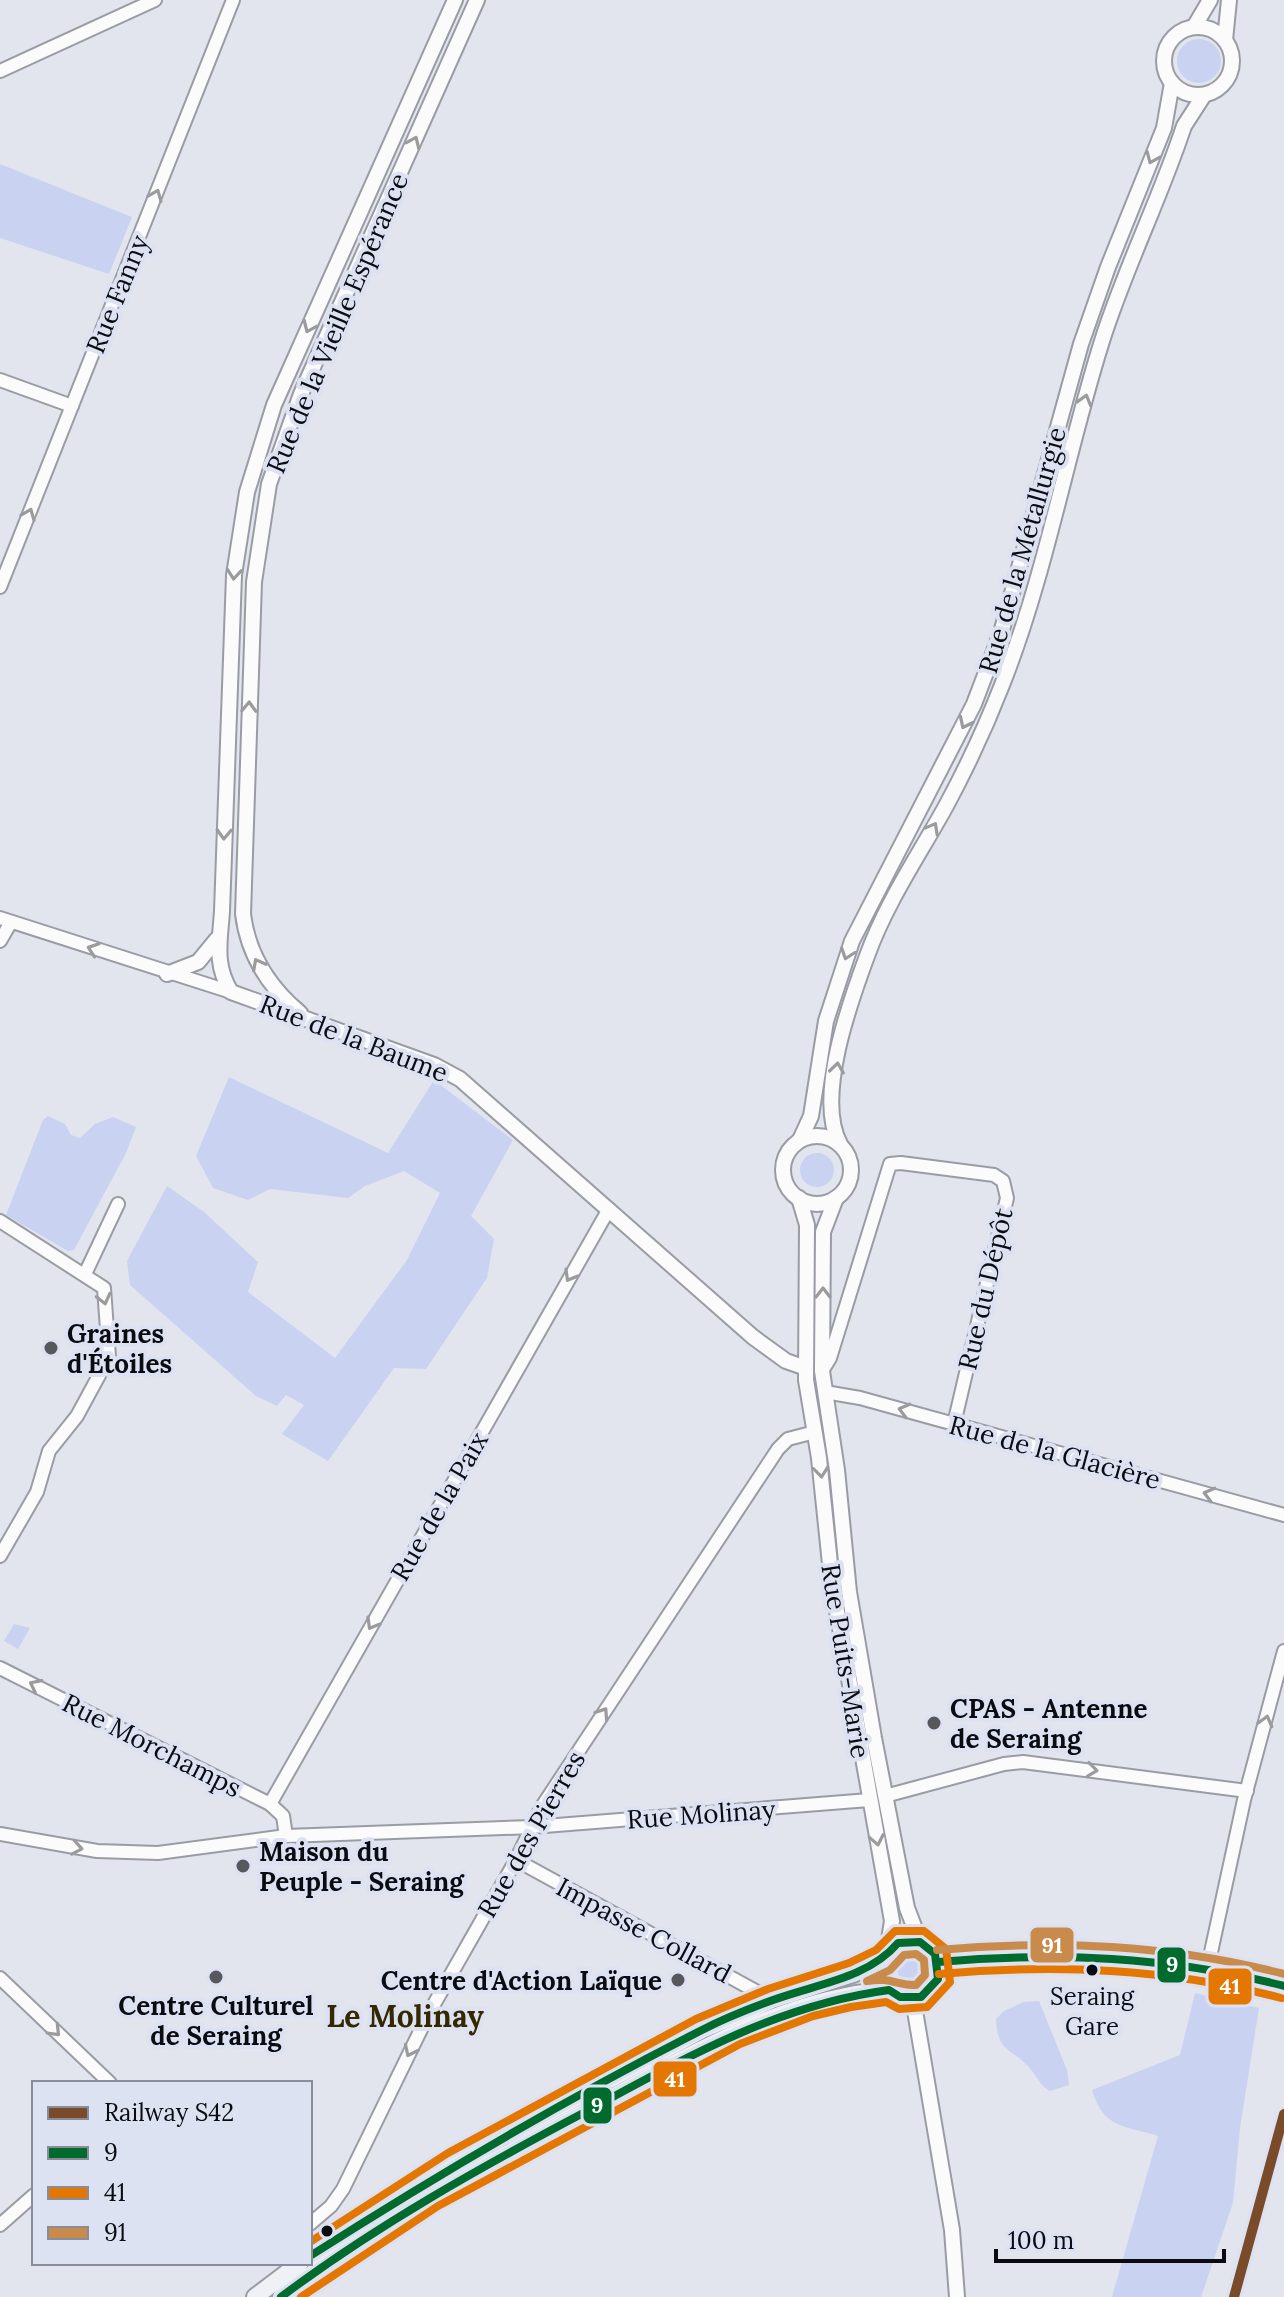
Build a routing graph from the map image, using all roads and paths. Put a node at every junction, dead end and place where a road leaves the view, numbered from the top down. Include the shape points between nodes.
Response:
1 (155, 0) edge
2 (233, 0) edge
3 (455, 0) edge
4 (477, 0) edge
5 (1210, 0) edge
6 (1229, 0) edge
7 (1194, 27) junction
8 (1225, 40) junction
9 (0, 71) edge
10 (1172, 83) junction
11 (1204, 95) junction
12 (0, 380) edge
13 (72, 406) junction
14 (0, 587) edge
15 (6, 920) edge
16 (217, 939) junction
17 (0, 941) edge
18 (167, 974) junction
19 (231, 992) junction
20 (310, 1021) junction
21 (800, 1140) junction
22 (840, 1144) junction
23 (799, 1198) junction
24 (836, 1198) junction
25 (118, 1204) dead end
26 (609, 1209) junction
27 (0, 1221) edge
28 (85, 1274) junction
29 (806, 1368) junction
30 (822, 1371) junction
31 (825, 1392) junction
32 (954, 1424) junction
33 (815, 1432) junction
34 (1284, 1515) edge
35 (0, 1556) edge
36 (1284, 1651) edge
37 (0, 1668) edge
38 (1247, 1791) junction
39 (885, 1796) junction
40 (869, 1800) junction
41 (270, 1804) junction
42 (532, 1827) junction
43 (0, 1834) edge
44 (286, 1836) junction
45 (516, 1860) junction
46 (920, 1942) junction
47 (885, 1956) junction
48 (938, 1962) junction
49 (1208, 1966) junction
50 (0, 1978) edge
51 (1284, 1986) edge
52 (889, 1990) junction
53 (913, 1999) junction
54 (772, 2000) junction
55 (108, 2081) edge
56 (32, 2197) edge
57 (312, 2222) edge
58 (0, 2225) edge
59 (312, 2255) edge
60 (279, 2265) edge
61 (298, 2265) edge
62 (278, 2289) edge
63 (301, 2291) edge
64 (255, 2297) edge
65 (957, 2297) edge

1 - 9 street
13 -> 2 street, Rue Fanny
3 -> 16 street, Rue de la Vieille Espérance via 274,405 250,480 234,575
20 -> 4 street, Rue de la Vieille Espérance via 264,975 243,914 258,539 289,423
5 - 7 street, Rue de la Métallurgie
6 - 8 street, Rue de la Métallurgie
7 - 8 street via 1211,29
7 - 10 street, Rue de la Métallurgie via 1169,44 1164,64
8 - 11 street, Rue de la Métallurgie via 1233,59 1228,78
10 - 11 street via 1186,94
10 -> 21 street, Rue de la Métallurgie via 1164,128 1081,344 1001,633 974,704 852,941 826,1021 811,1116
22 -> 11 street, Rue de la Métallurgie via 832,1120 835,1081 859,978 876,933 953,791 1006,675 1103,339 1184,126
12 - 13 street
14 -> 13 street, Rue Fanny
15 - 17 street
18 -> 15 street, Rue de la Baume
16 - 18 street via 198,962
16 - 19 street, Rue de la Vieille Espérance via 219,966
18 - 19 street, Rue de la Baume
19 - 20 street, Rue de la Baume
20 - 26 street, Rue de la Baume via 460,1079
21 - 22 street via 821,1137
21 - 23 street, Rue de la Métallurgie via 785,1157 783,1169 784,1180
22 - 24 street, Rue de la Métallurgie via 852,1168 847,1186
23 - 24 street via 817,1203
23 - 29 street, Rue de la Métallurgie via 808,1232
30 -> 24 street, Rue de la Métallurgie via 823,1232
25 - 28 street
26 - 29 street, Rue de la Baume via 753,1337 786,1361
26 -> 41 street, Rue de la Paix
27 - 28 street
28 -> 35 street via 104,1288 107,1297 109,1357 77,1416 49,1451 37,1492
29 - 33 street, Rue Puits-Marie
30 - 31 street, Rue Puits-Marie
30 - 32 street, Rue du Dépôt via 890,1164 994,1175 1007,1191
32 -> 31 street, Rue de la Glacière
31 - 39 street, Rue Puits-Marie via 849,1592
34 -> 32 street, Rue de la Glacière
33 -> 40 street, Rue Puits-Marie via 835,1607
42 -> 33 street, Rue des Pierres via 778,1449 788,1439
38 -> 36 street
41 -> 37 street, Rue Morchamps
39 -> 38 street via 1014,1763
38 - 49 street
39 - 46 street, Rue Puits-Marie via 910,1921
40 - 42 street, Rue Molinay
40 -> 47 street, Rue Puits-Marie via 892,1921
41 - 44 street, Rue Morchamps via 283,1816
42 - 44 street, Rue Molinay
42 - 45 street, Rue des Pierres
43 -> 44 street, Rue Molinay via 138,1853 195,1851
45 - 54 street, Impasse Collard
45 -> 57 street, Rue des Pierres via 429,2013 343,2189
46 - 47 main road via 898,1943
46 - 48 main road
47 - 52 main road via 882,1974
47 - 54 main road via 853,1974
48 - 49 main road via 1061,1954
48 - 53 main road via 935,1986
49 - 51 main road
50 -> 55 street
52 - 53 main road
52 - 63 main road via 798,2009 716,2042 470,2173
53 - 65 street via 952,2230
54 - 59 main road via 702,2030 464,2158
56 - 58 street
60 - 62 street
61 - 62 main road
62 - 63 main road
62 - 64 main road

